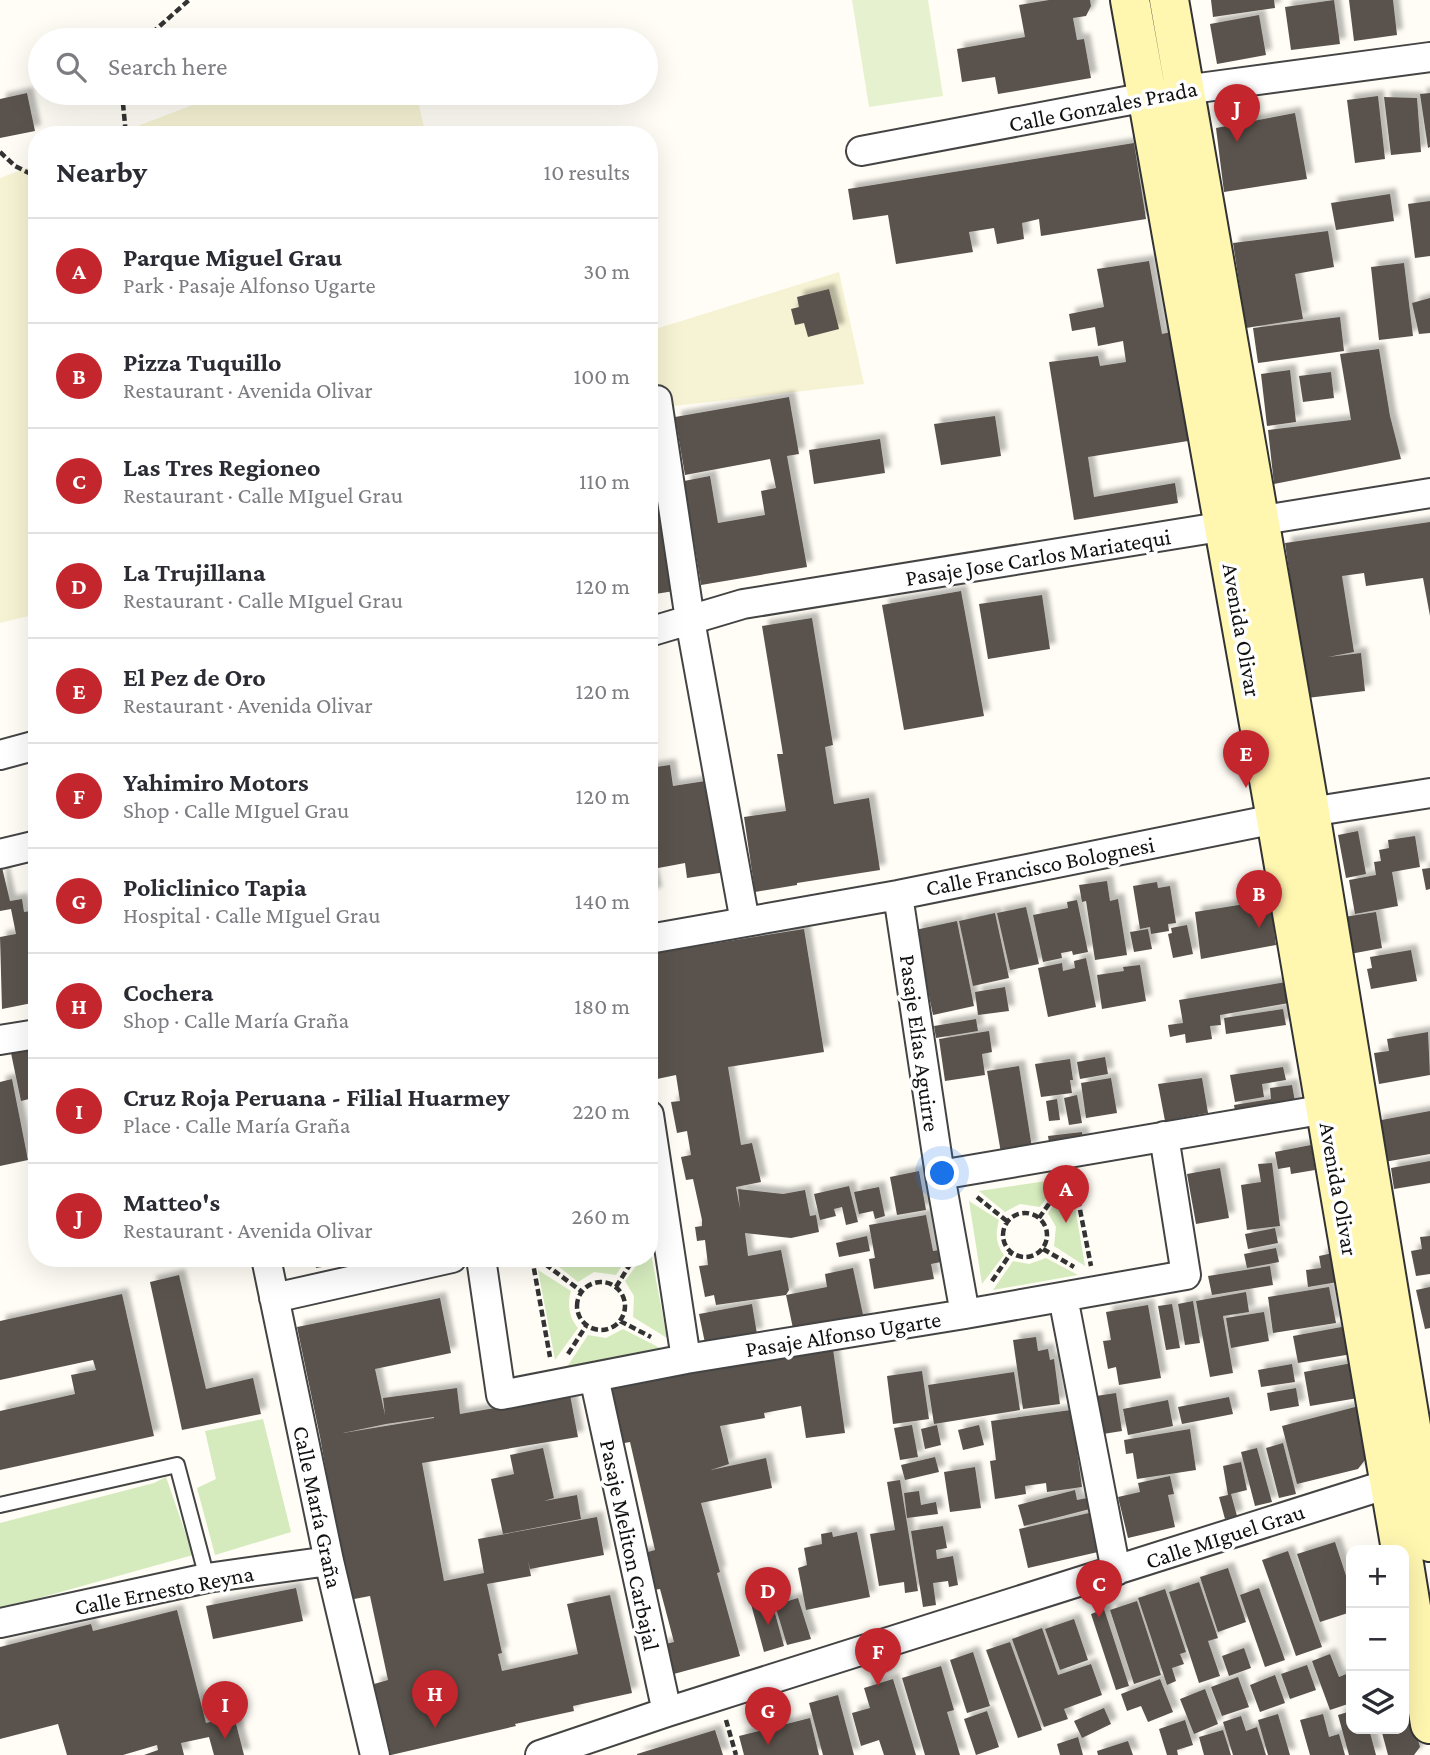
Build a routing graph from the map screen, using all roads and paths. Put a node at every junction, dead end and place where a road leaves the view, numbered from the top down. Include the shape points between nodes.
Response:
1 (189, 0) edge
2 (1130, 0) edge
3 (1169, 0) edge
4 (158, 28) edge
5 (1430, 57) edge
6 (1184, 90) junction
7 (1146, 98) junction
8 (123, 105) edge
9 (125, 126) edge
10 (861, 151) dead end
11 (0, 152) edge
12 (28, 172) edge
13 (658, 407) edge
14 (1430, 494) edge
15 (1241, 525) junction
16 (690, 620) junction
17 (658, 629) edge
18 (28, 747) edge
19 (0, 754) edge
20 (1430, 793) edge
21 (1293, 815) junction
22 (28, 847) edge
23 (0, 854) edge
24 (898, 895) junction
25 (745, 922) junction
26 (658, 937) edge
27 (28, 1035) edge
28 (0, 1040) edge
29 (1342, 1106) junction
30 (1164, 1136) junction
31 (940, 1175) junction
32 (972, 1193) dead end
33 (1040, 1218) junction
34 (1008, 1222) junction
35 (658, 1226) edge
36 (1043, 1249) junction
37 (1012, 1253) junction
38 (267, 1267) edge
39 (412, 1267) edge
40 (482, 1267) edge
41 (535, 1267) edge
42 (547, 1267) edge
43 (628, 1267) edge
44 (1083, 1272) dead end
45 (1094, 1277) dead end
46 (988, 1286) dead end
47 (616, 1287) junction
48 (581, 1291) junction
49 (1063, 1297) junction
50 (274, 1298) junction
51 (965, 1314) junction
52 (686, 1359) junction
53 (551, 1362) dead end
54 (594, 1377) junction
55 (1413, 1476) edge
56 (0, 1505) edge
57 (1430, 1542) edge
58 (1402, 1545) edge
59 (328, 1561) junction
60 (1116, 1571) junction
61 (207, 1578) junction
62 (1409, 1595) edge
63 (0, 1623) edge
64 (719, 1696) junction
65 (667, 1712) junction
66 (1430, 1724) edge
67 (375, 1755) edge
68 (540, 1755) edge
69 (736, 1755) edge

1 - 4 path
2 - 7 street, Avenida Olivar
3 - 6 street, Avenida Olivar
5 - 6 street, Calle Gonzales Prada
6 - 7 street, Calle Gonzales Prada
6 - 15 street, Avenida Olivar
7 - 10 street, Calle Gonzales Prada
7 - 15 street, Avenida Olivar
8 - 9 path
11 - 12 path
13 - 16 street
14 - 15 street, Pasaje Jose Carlos Mariatequi
15 - 16 street, Pasaje Jose Carlos Mariatequi via 743,604
15 - 21 street, Avenida Olivar
16 - 17 street, Pasaje Jose Carlos Mariatequi
16 - 25 street
18 - 19 street
20 - 21 street, Calle Francisco Bolognesi
21 - 24 street, Calle Francisco Bolognesi
21 - 29 street, Avenida Olivar
22 - 23 street
24 - 25 street, Calle Francisco Bolognesi
24 - 31 street, Pasaje Elías Aguirre
25 - 26 street, Calle Francisco Bolognesi
27 - 28 street
29 - 30 street
29 - 55 street, Avenida Olivar
30 - 31 street
30 - 49 street, Pasaje Alfonso Ugarte via 1186,1275
31 - 51 street, Pasaje Elías Aguirre
32 - 34 path
33 - 34 path via 1023,1213
33 - 36 path via 1048,1233
33 - 45 path via 1072,1171
34 - 37 path via 1003,1238
35 - 52 street
36 - 37 path via 1028,1258
36 - 44 path
37 - 46 path
38 - 50 street, Calle María Graña
39 - 50 street
40 - 54 street, Pasaje Alfonso Ugarte via 501,1395
41 - 53 path
42 - 48 path
43 - 47 path
47 - 48 path via 597,1282
47 - 48 path via 626,1303 625,1312 604,1331 586,1326 580,1319 576,1310
49 - 51 street, Pasaje Alfonso Ugarte
49 - 60 street
50 - 59 street, Calle María Graña
51 - 52 street, Pasaje Alfonso Ugarte
52 - 54 street, Pasaje Alfonso Ugarte
54 - 65 street, Pasaje Meliton Carbajal
55 - 57 street, Avenida Olivar
55 - 58 street, Avenida Olivar
55 - 60 street, Calle MIguel Grau
56 - 61 lane via 177,1465
59 - 61 street, Calle Ernesto Reyna
59 - 67 street, Calle María Graña
60 - 64 street, Calle MIguel Grau
61 - 63 street, Calle Ernesto Reyna
62 - 66 street
64 - 65 street, Calle MIguel Grau
64 - 69 path
65 - 68 street, Calle MIguel Grau

